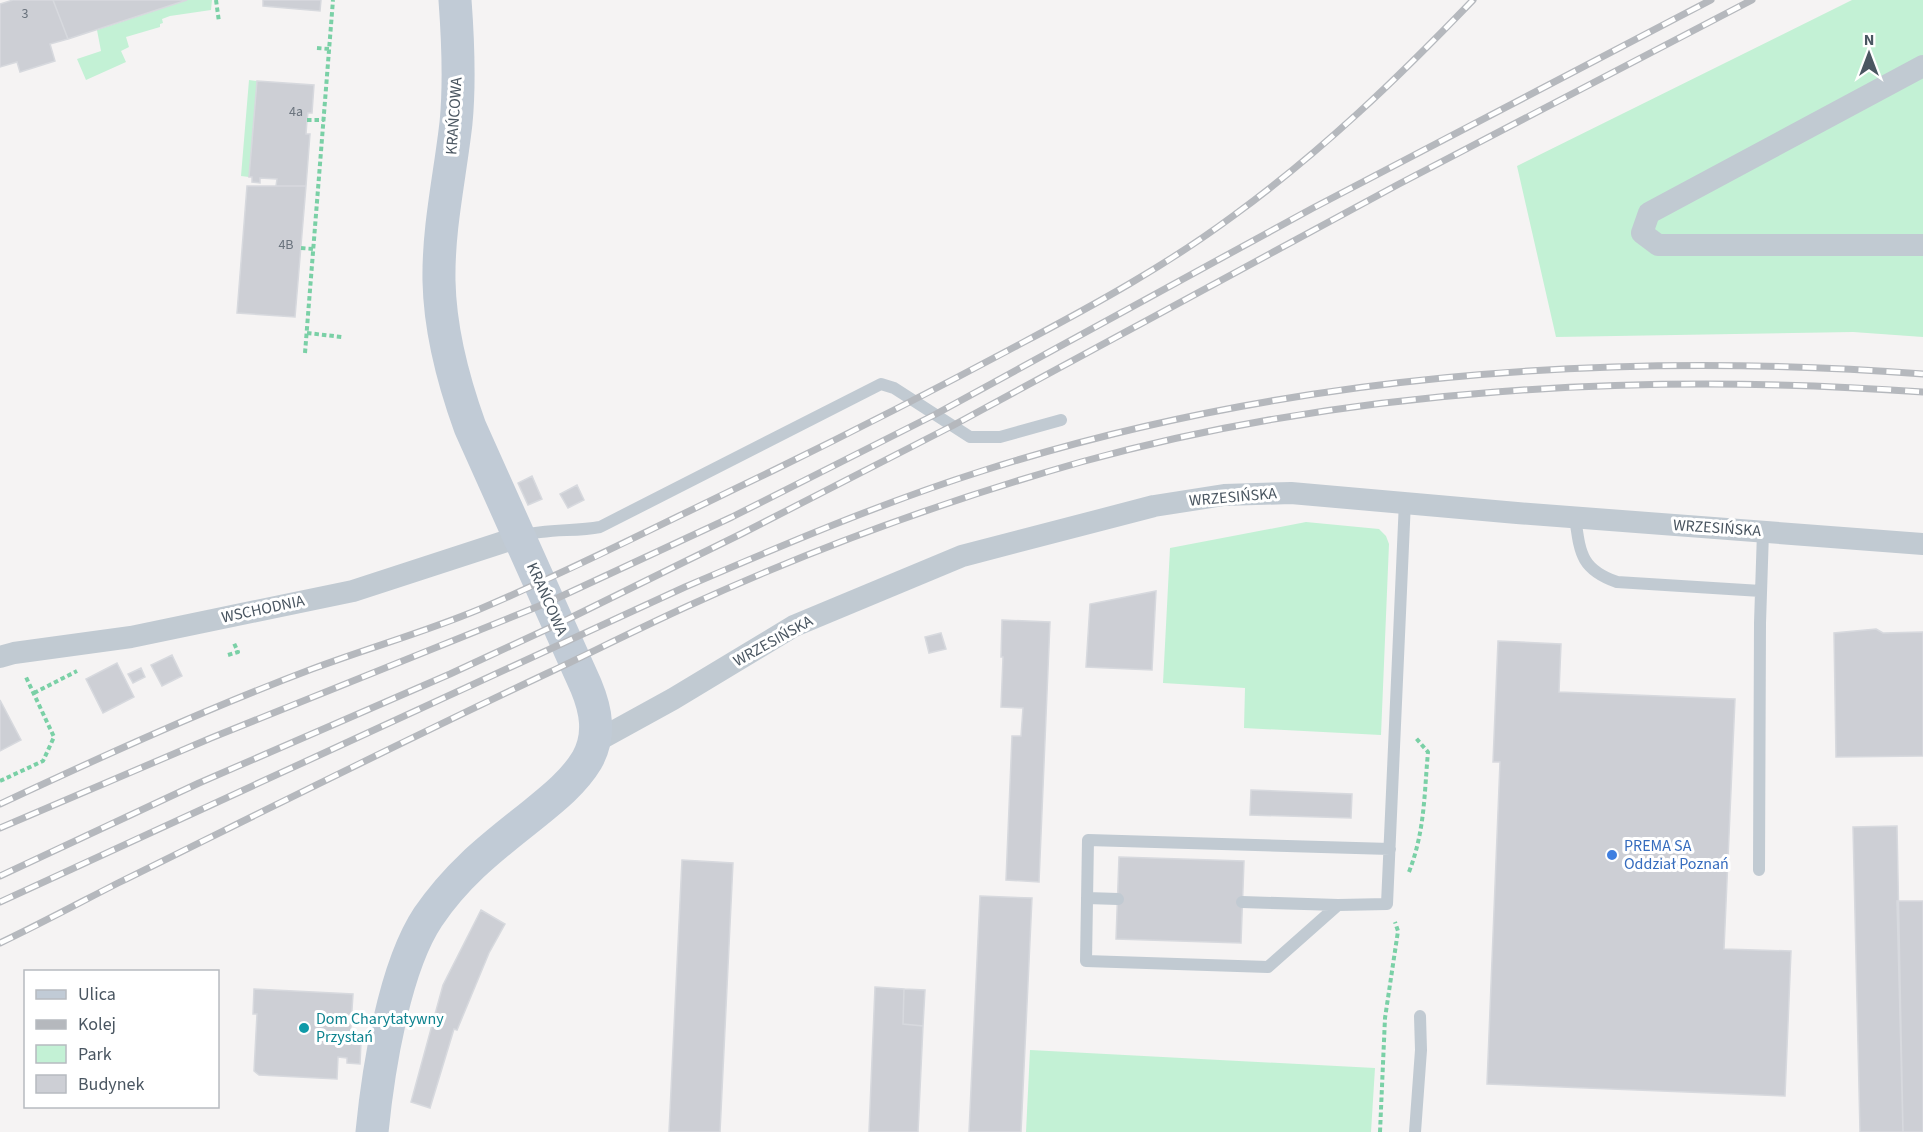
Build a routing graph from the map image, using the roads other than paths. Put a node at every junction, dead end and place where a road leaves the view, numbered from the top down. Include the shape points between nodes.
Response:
1 (455, 0) edge
2 (1923, 66) edge
3 (1923, 245) edge
4 (1061, 420) dead end
5 (1405, 501) junction
6 (1575, 517) junction
7 (1763, 532) junction
8 (519, 537) junction
9 (1923, 544) edge
10 (1761, 591) junction
11 (7, 655) edge
12 (593, 743) junction
13 (1390, 849) junction
14 (1759, 870) dead end
15 (1087, 898) junction
16 (1118, 898) dead end
17 (1242, 902) dead end
18 (1338, 905) junction
19 (1420, 1016) dead end
20 (372, 1132) edge
21 (1415, 1132) edge

1 - 8 street, KRAŃCOWA via 456,120 443,216 440,300 446,346 458,391
2 - 3 street via 1649,213 1642,233 1658,244
4 - 8 lane via 1000,437 970,437 894,388 881,384 600,527 537,531
5 - 6 street, WRZESIŃSKA
5 - 12 street, WRZESIŃSKA via 1291,493 1224,495 1154,506 962,556 794,626
5 - 13 lane
6 - 7 street, WRZESIŃSKA
6 - 10 lane via 1580,551 1594,571 1604,577 1617,582
7 - 9 street, WRZESIŃSKA
7 - 10 lane
8 - 11 street, WSCHODNIA via 353,591 131,637
8 - 12 street, KRAŃCOWA via 594,706 597,723
10 - 14 lane
12 - 20 street, KRAŃCOWA via 586,760 563,788 459,876 427,918 403,974 391,1018
13 - 15 lane via 1088,840
13 - 18 lane via 1387,904
15 - 16 lane
15 - 18 lane via 1086,962 1257,967 1268,967
17 - 18 lane
19 - 21 lane

